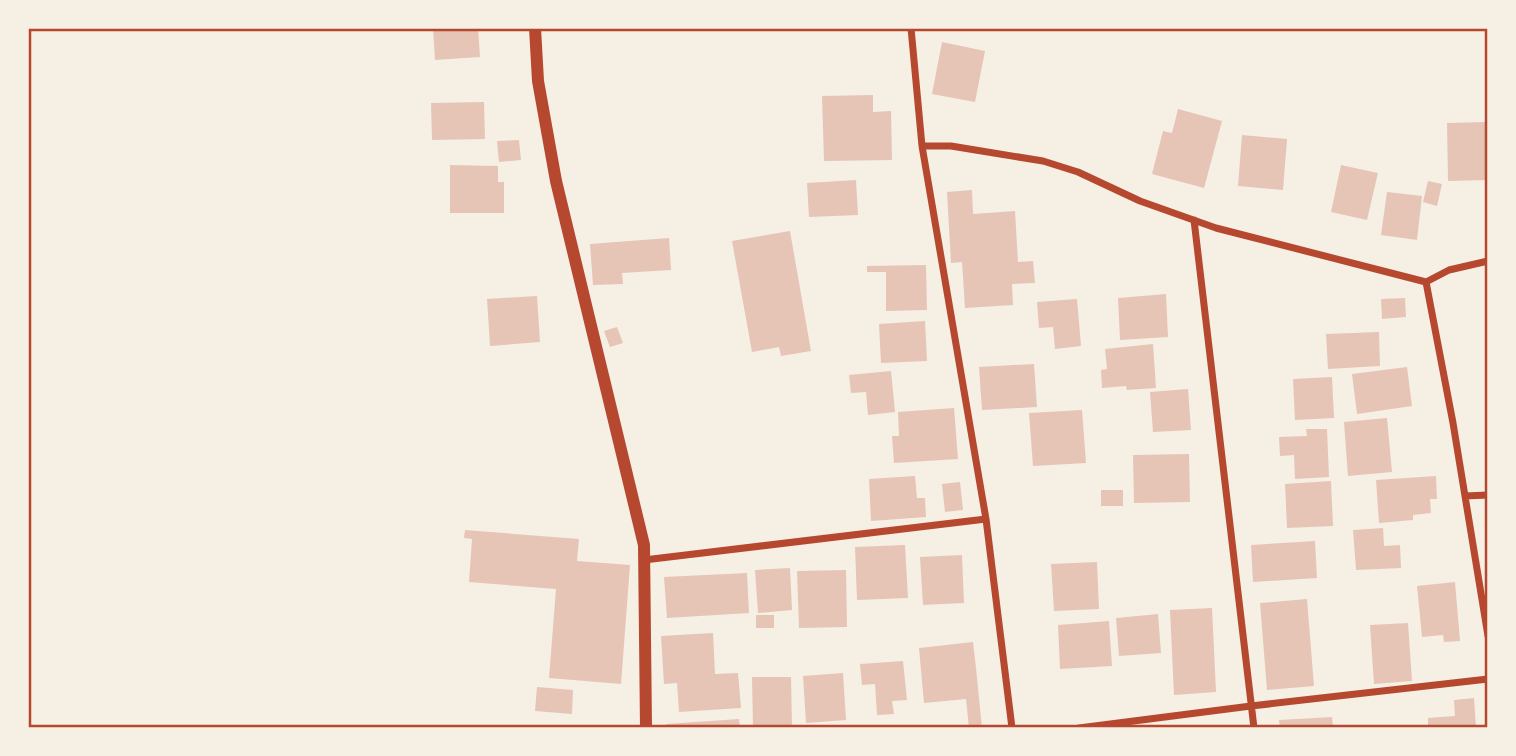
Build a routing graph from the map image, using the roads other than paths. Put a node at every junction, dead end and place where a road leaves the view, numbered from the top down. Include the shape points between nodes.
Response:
1 (535, 28) edge
2 (911, 28) edge
3 (922, 146) junction
4 (1194, 220) junction
5 (1488, 261) edge
6 (1426, 282) junction
7 (1488, 495) edge
8 (1465, 496) junction
9 (986, 519) junction
10 (644, 560) junction
11 (1488, 636) edge
12 (1488, 680) edge
13 (1251, 706) junction
14 (646, 728) edge
15 (1012, 728) edge
16 (1079, 728) edge
17 (1254, 728) edge

1 - 10 street via 538,81 556,181
2 - 3 street
3 - 4 street via 951,146 1043,161
3 - 9 street
4 - 6 street
4 - 13 street
5 - 6 street via 1449,270
6 - 8 street
7 - 8 street
8 - 11 street
9 - 10 street
9 - 15 street
10 - 14 street
12 - 13 street
13 - 16 street
13 - 17 street

